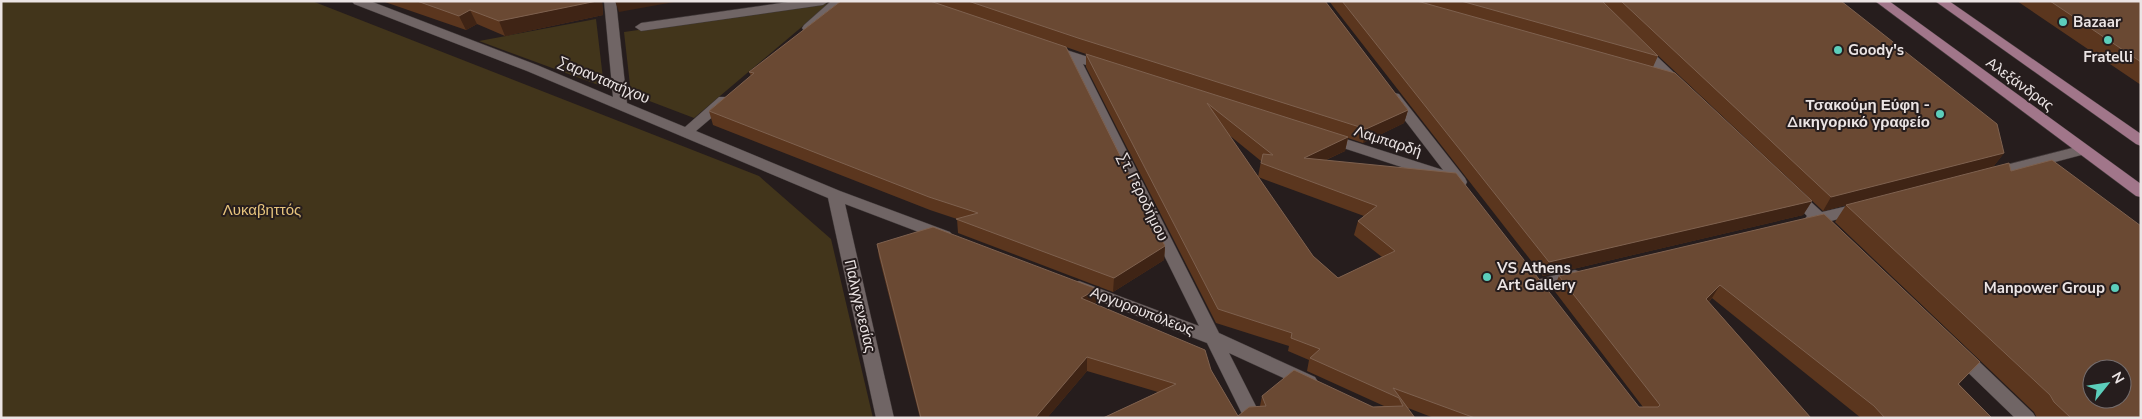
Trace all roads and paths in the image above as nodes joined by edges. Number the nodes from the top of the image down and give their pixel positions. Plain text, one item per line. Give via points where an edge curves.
1 (358, 1) edge
2 (610, 1) edge
3 (823, 1) edge
4 (839, 1) edge
5 (1881, 1) edge
6 (1941, 1) edge
7 (641, 28) dead end
8 (796, 39) edge
9 (1633, 42) edge
10 (1036, 44) edge
11 (1072, 56) junction
12 (1119, 71) edge
13 (1647, 74) edge
14 (1675, 82) junction
15 (1386, 87) edge
16 (738, 88) edge
17 (1690, 96) edge
18 (620, 103) junction
19 (687, 132) junction
20 (1317, 135) edge
21 (2141, 141) edge
22 (2084, 150) junction
23 (1980, 177) edge
24 (1458, 180) junction
25 (1783, 184) edge
26 (2141, 192) edge
27 (835, 195) junction
28 (1470, 196) edge
29 (1875, 204) edge
30 (1818, 219) junction
31 (1799, 223) edge
32 (1840, 239) edge
33 (955, 240) edge
34 (1587, 274) edge
35 (1066, 282) edge
36 (1551, 301) edge
37 (1213, 338) junction
38 (1948, 342) edge
39 (1327, 390) edge
40 (886, 418) edge
41 (1253, 418) edge
42 (2027, 418) edge

1 - 18 street, Σαρανταπήχου
2 - 18 street
3 - 7 street
4 - 8 street
5 - 22 main road, Αλεξάνδρας
6 - 21 main road, Αλεξάνδρας
9 - 14 street
10 - 11 street
11 - 12 street
11 - 37 street, Στ. Γεροδήμου
13 - 14 street
14 - 17 street
15 - 24 street
16 - 19 street
18 - 19 street, Σαρανταπήχου
19 - 27 street, Σαρανταπήχου
20 - 24 street, Λαμπαρδή
22 - 23 street
22 - 26 main road, Αλεξάνδρας
24 - 28 street
25 - 30 street
27 - 33 street
27 - 40 street, Παλιγγενεσίας
29 - 30 street
30 - 31 street
30 - 32 street
34 - 36 street via 1535,279
35 - 37 street, Αργυρουπόλεως
37 - 39 street, Αργυρουπόλεως
37 - 41 street, Στ. Γεροδήμου
38 - 42 street

